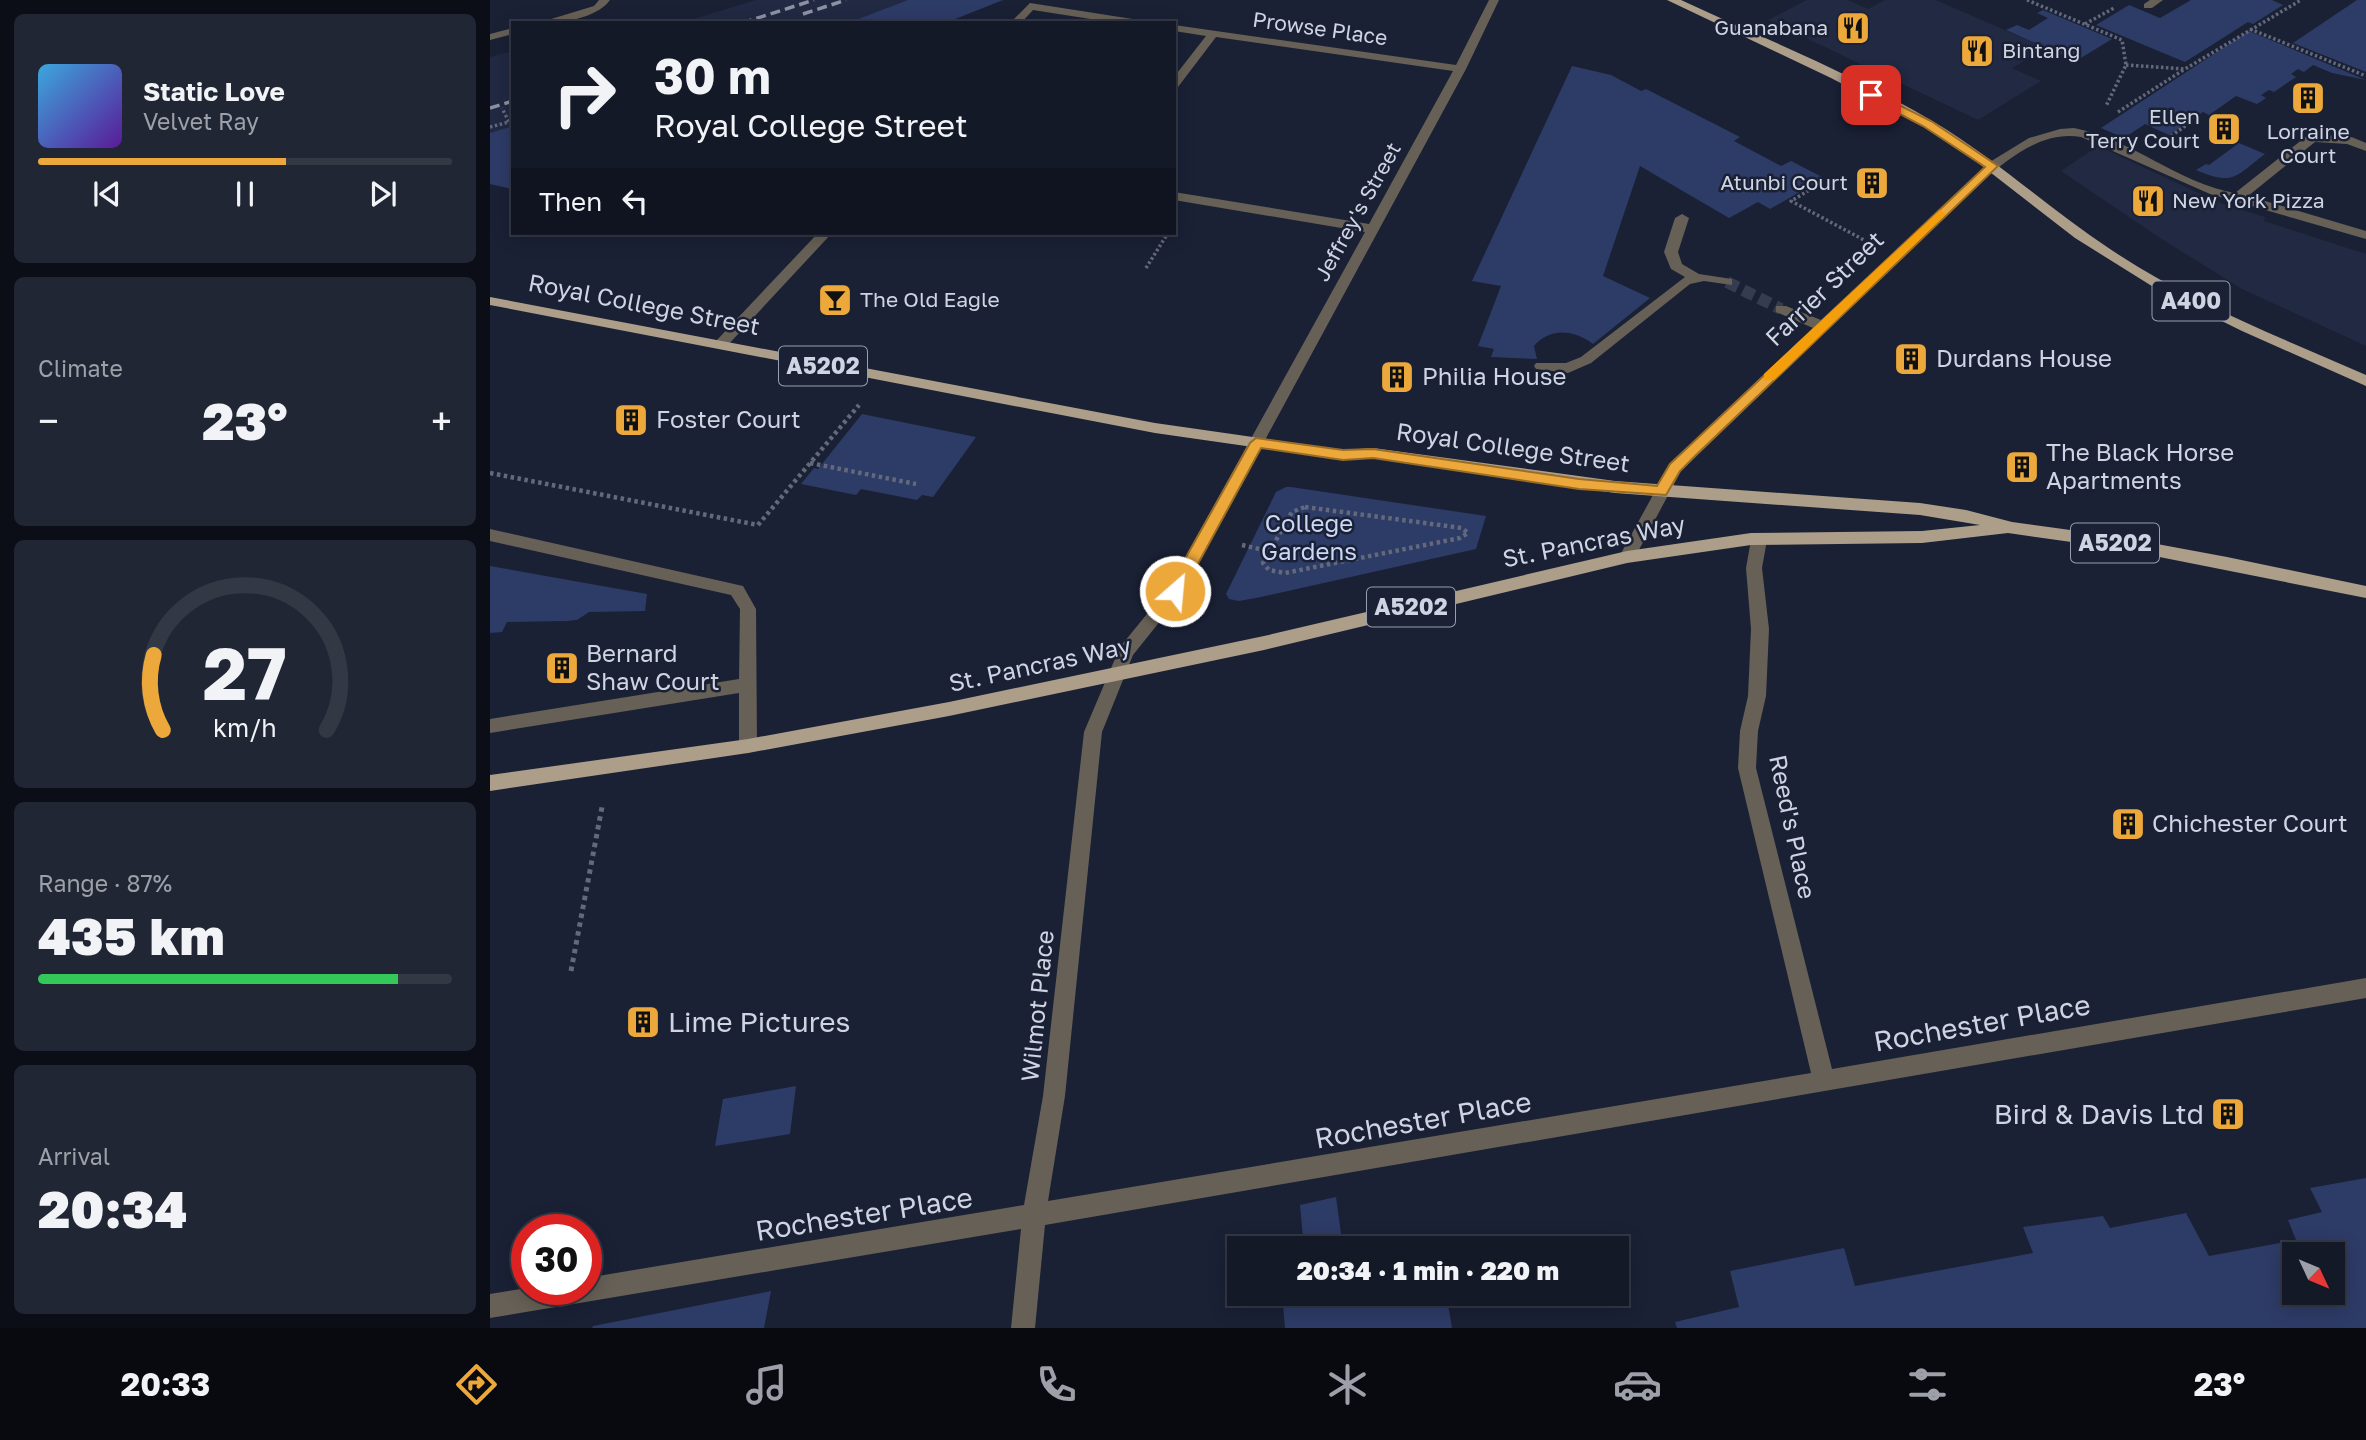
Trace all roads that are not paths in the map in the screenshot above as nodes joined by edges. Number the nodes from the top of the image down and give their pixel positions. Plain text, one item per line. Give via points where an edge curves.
1 (605, 0) edge
2 (1494, 0) edge
3 (1672, 0) edge
4 (550, 21) edge
5 (1017, 21) edge
6 (1126, 21) edge
7 (1176, 28) edge
8 (511, 32) edge
9 (1213, 34) junction
10 (490, 37) edge
11 (1460, 69) junction
12 (1176, 82) edge
13 (2366, 147) edge
14 (1992, 166) junction
15 (1176, 196) edge
16 (2238, 197) junction
17 (1682, 218) dead end
18 (1372, 229) junction
19 (822, 235) edge
20 (2366, 235) edge
21 (1695, 277) junction
22 (1727, 282) tunnel mouth
23 (490, 301) edge
24 (1781, 309) tunnel mouth
25 (1822, 326) junction
26 (722, 344) junction
27 (1541, 366) dead end
28 (2366, 381) edge
29 (1256, 443) junction
30 (1661, 491) junction
31 (2012, 528) junction
32 (490, 535) edge
33 (1759, 540) junction
34 (1627, 557) junction
35 (2366, 592) edge
36 (1117, 674) junction
37 (746, 685) junction
38 (490, 726) edge
39 (748, 746) junction
40 (490, 783) edge
41 (2366, 988) edge
42 (1824, 1080) junction
43 (1034, 1216) junction
44 (490, 1306) edge
45 (1023, 1328) edge

1 - 4 street via 597,8
2 - 11 street, Jeffrey's Street
3 - 14 main road, A400 via 1916,118
5 - 6 street via 1030,6
7 - 9 street, Prowse Place
8 - 10 street
9 - 11 street, Prowse Place
9 - 12 street
11 - 18 street, Jeffrey's Street
13 - 16 street via 2349,140 2312,138
14 - 16 street, Farrier Street via 2043,136 2092,131 2109,144 2217,194
14 - 25 street, Farrier Street
14 - 28 main road, A400 via 2131,269 2203,308
15 - 18 street
16 - 20 street, Farrier Street
17 - 21 street via 1671,252 1676,266
18 - 29 street, Jeffrey's Street
19 - 26 street
21 - 22 street
21 - 27 street via 1586,360 1568,368
23 - 26 main road, Royal College Street / A5202
24 - 25 street
25 - 30 street, Farrier Street via 1675,468
26 - 29 main road, Royal College Street / A5202 via 910,383
29 - 30 main road, Royal College Street / A5202 via 1343,455 1373,453 1579,484
29 - 36 street via 1175,591 1132,641
30 - 31 main road, Royal College Street / A5202 via 1920,509
30 - 34 street, Farrier Street
31 - 33 main road, St. Pancras Way / A5202 via 1922,537
31 - 35 main road, Royal College Street / A5202 via 2127,545
32 - 37 street via 737,590 748,609
33 - 34 main road, St. Pancras Way / A5202
33 - 42 street, Reed's Place via 1754,568 1757,696 1747,768
34 - 36 main road, St. Pancras Way / A5202
36 - 39 main road, St. Pancras Way / A5202
36 - 43 street, Wilmot Place via 1093,732 1055,1096
37 - 38 street
37 - 39 street
39 - 40 main road, St. Pancras Way / A5202
41 - 42 street, Rochester Place
42 - 43 street, Rochester Place
43 - 44 street, Rochester Place
43 - 45 street, Wilmot Place

